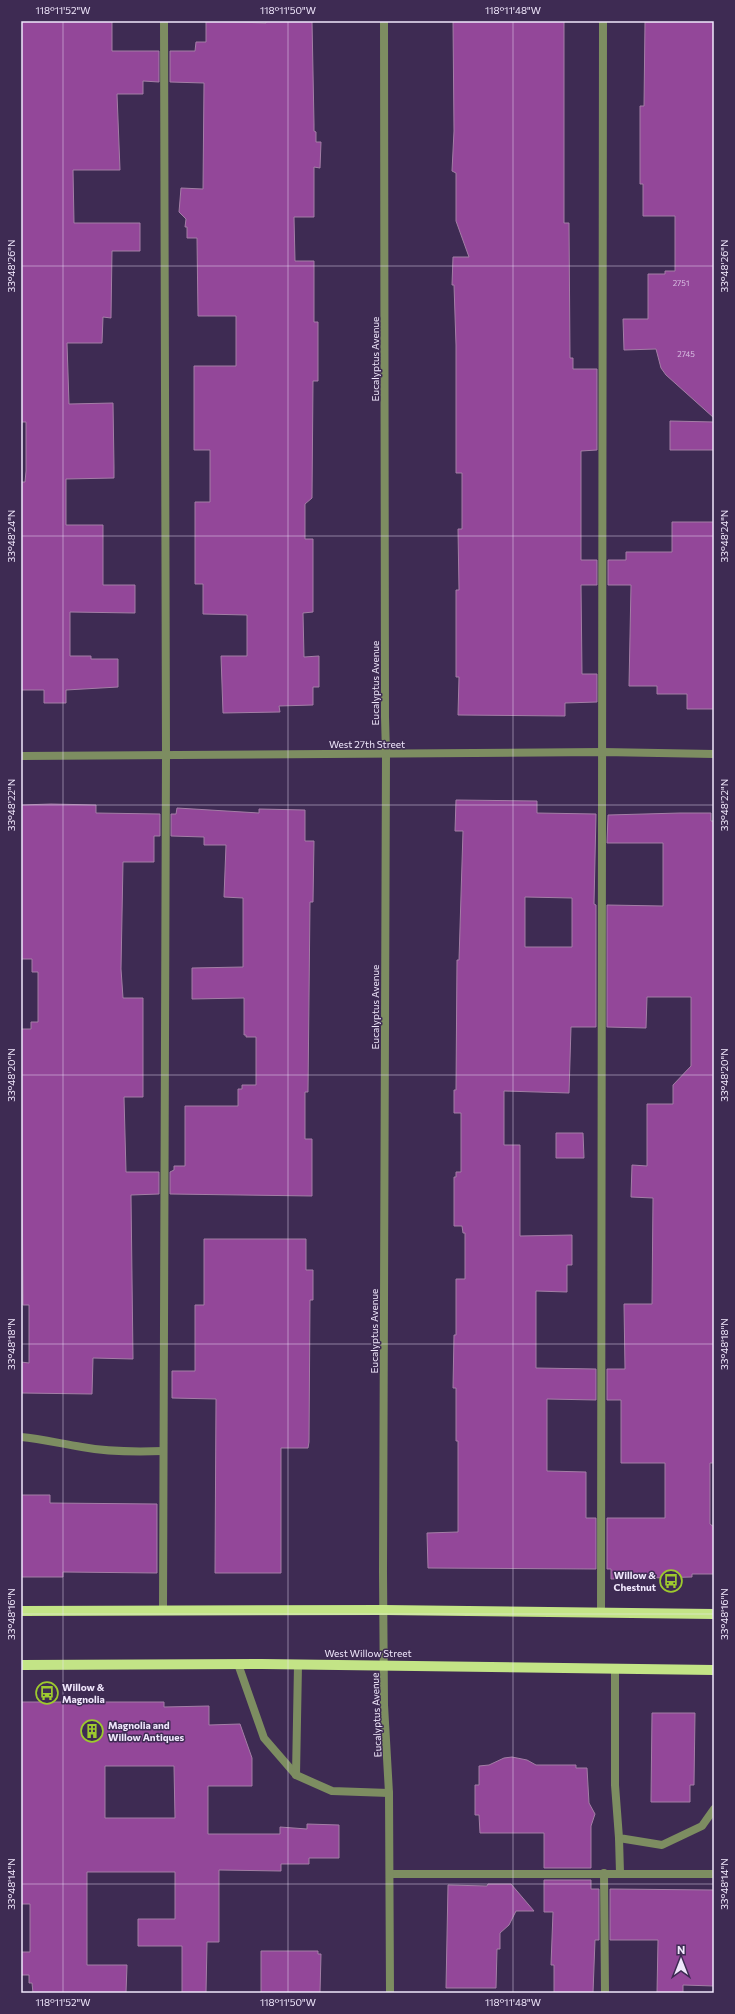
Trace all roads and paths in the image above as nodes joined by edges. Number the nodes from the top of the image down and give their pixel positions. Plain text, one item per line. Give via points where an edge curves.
1 (164, 21) edge
2 (384, 21) edge
3 (603, 21) edge
4 (603, 752) junction
5 (386, 754) junction
6 (714, 754) edge
7 (166, 755) junction
8 (21, 756) edge
9 (21, 1437) edge
10 (163, 1451) junction
11 (163, 1610) junction
12 (384, 1610) junction
13 (21, 1611) edge
14 (601, 1613) junction
15 (714, 1614) edge
16 (238, 1664) junction
17 (21, 1665) edge
18 (298, 1665) junction
19 (384, 1665) junction
20 (615, 1668) junction
21 (714, 1670) edge
22 (296, 1775) junction
23 (389, 1793) junction
24 (714, 1809) edge
25 (619, 1838) junction
26 (604, 1873) junction
27 (620, 1873) junction
28 (390, 1874) junction
29 (714, 1874) edge
30 (390, 1993) edge
31 (605, 1993) edge

1 - 7 street
2 - 5 street, Eucalyptus Avenue
3 - 4 street
4 - 5 street, West 27th Street
4 - 6 street, West 27th Street
4 - 14 street
5 - 7 street, West 27th Street
5 - 12 street, Eucalyptus Avenue
7 - 8 street, West 27th Street
7 - 10 street
9 - 10 street via 127,1452
10 - 11 street
11 - 12 main road
11 - 13 main road
12 - 14 main road
12 - 19 street, Eucalyptus Avenue
14 - 15 main road
16 - 17 main road, West Willow Street
16 - 18 main road, West Willow Street
16 - 22 street via 264,1738
18 - 19 main road, West Willow Street
18 - 22 street
19 - 20 main road, West Willow Street
19 - 23 street, Eucalyptus Avenue
20 - 21 main road, West Willow Street
20 - 25 street via 615,1785
22 - 23 street via 332,1791
23 - 28 street, Eucalyptus Avenue
24 - 25 street via 702,1826 662,1845
25 - 27 street
26 - 27 street
26 - 28 street
26 - 31 street
27 - 29 street
28 - 30 street, Eucalyptus Avenue

